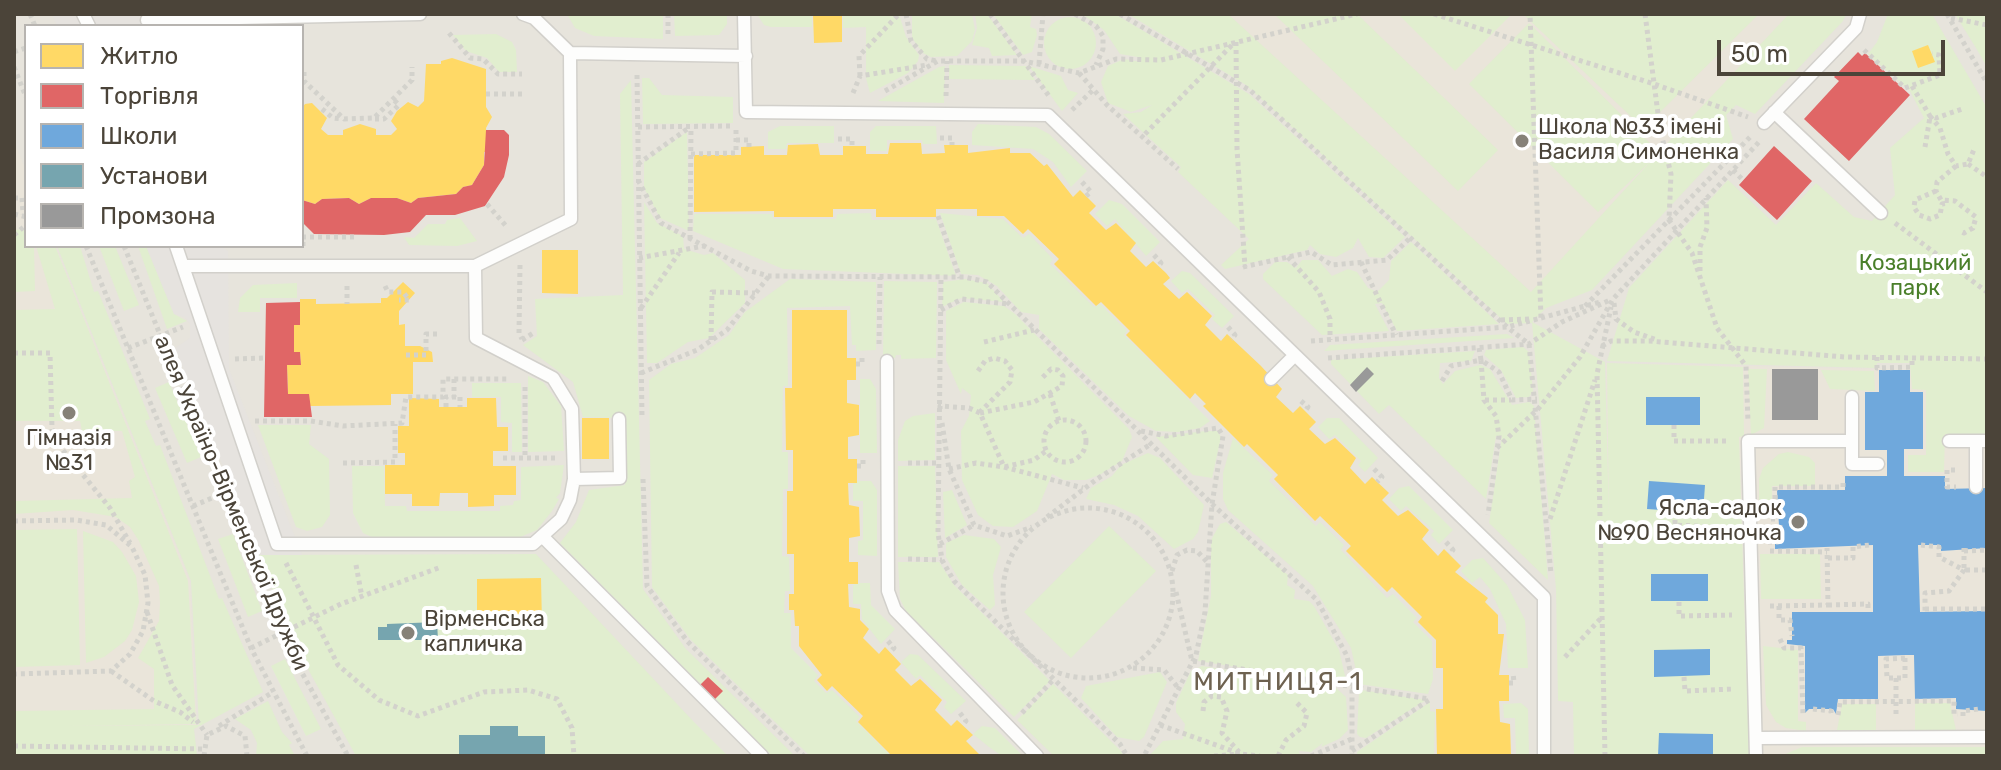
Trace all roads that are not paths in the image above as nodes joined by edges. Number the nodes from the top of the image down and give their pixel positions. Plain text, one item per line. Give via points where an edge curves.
1 (420, 14) edge
2 (523, 14) edge
3 (744, 14) edge
4 (1860, 14) edge
5 (147, 20) edge
6 (570, 53) junction
7 (746, 56) junction
8 (1774, 112) junction
9 (1762, 125) road end
10 (1866, 178) dead end
11 (1856, 189) junction
12 (1881, 213) road end
13 (177, 248) edge
14 (183, 266) junction
15 (475, 266) junction
16 (1295, 355) junction
17 (883, 358) road end
18 (1271, 379) dead end
19 (1852, 397) dead end
20 (619, 419) dead end
21 (1852, 441) junction
22 (1949, 441) dead end
23 (1982, 441) edge
24 (1878, 464) dead end
25 (574, 479) junction
26 (1976, 487) dead end
27 (543, 537) junction
28 (1987, 737) edge
29 (1756, 738) junction
30 (762, 756) edge
31 (1037, 756) edge
32 (1544, 756) edge
33 (1756, 756) edge

1 - 5 lane
2 - 6 lane
3 - 7 lane
4 - 8 lane via 1856,28
6 - 7 lane
6 - 15 lane via 571,219
7 - 16 lane via 746,112 1048,115
8 - 9 lane
8 - 11 lane
10 - 11 lane
11 - 12 lane
13 - 14 lane
14 - 15 lane
14 - 27 lane via 277,544 533,544
15 - 25 lane via 476,338 553,378 562,389 572,409
16 - 18 lane
16 - 32 lane via 1544,597
17 - 31 lane via 888,591 895,610
19 - 21 lane
20 - 25 lane via 620,478
21 - 24 lane via 1852,464
21 - 29 lane via 1748,441
22 - 23 lane
23 - 26 lane
25 - 27 lane via 561,519
27 - 30 lane
28 - 29 lane
29 - 33 lane

